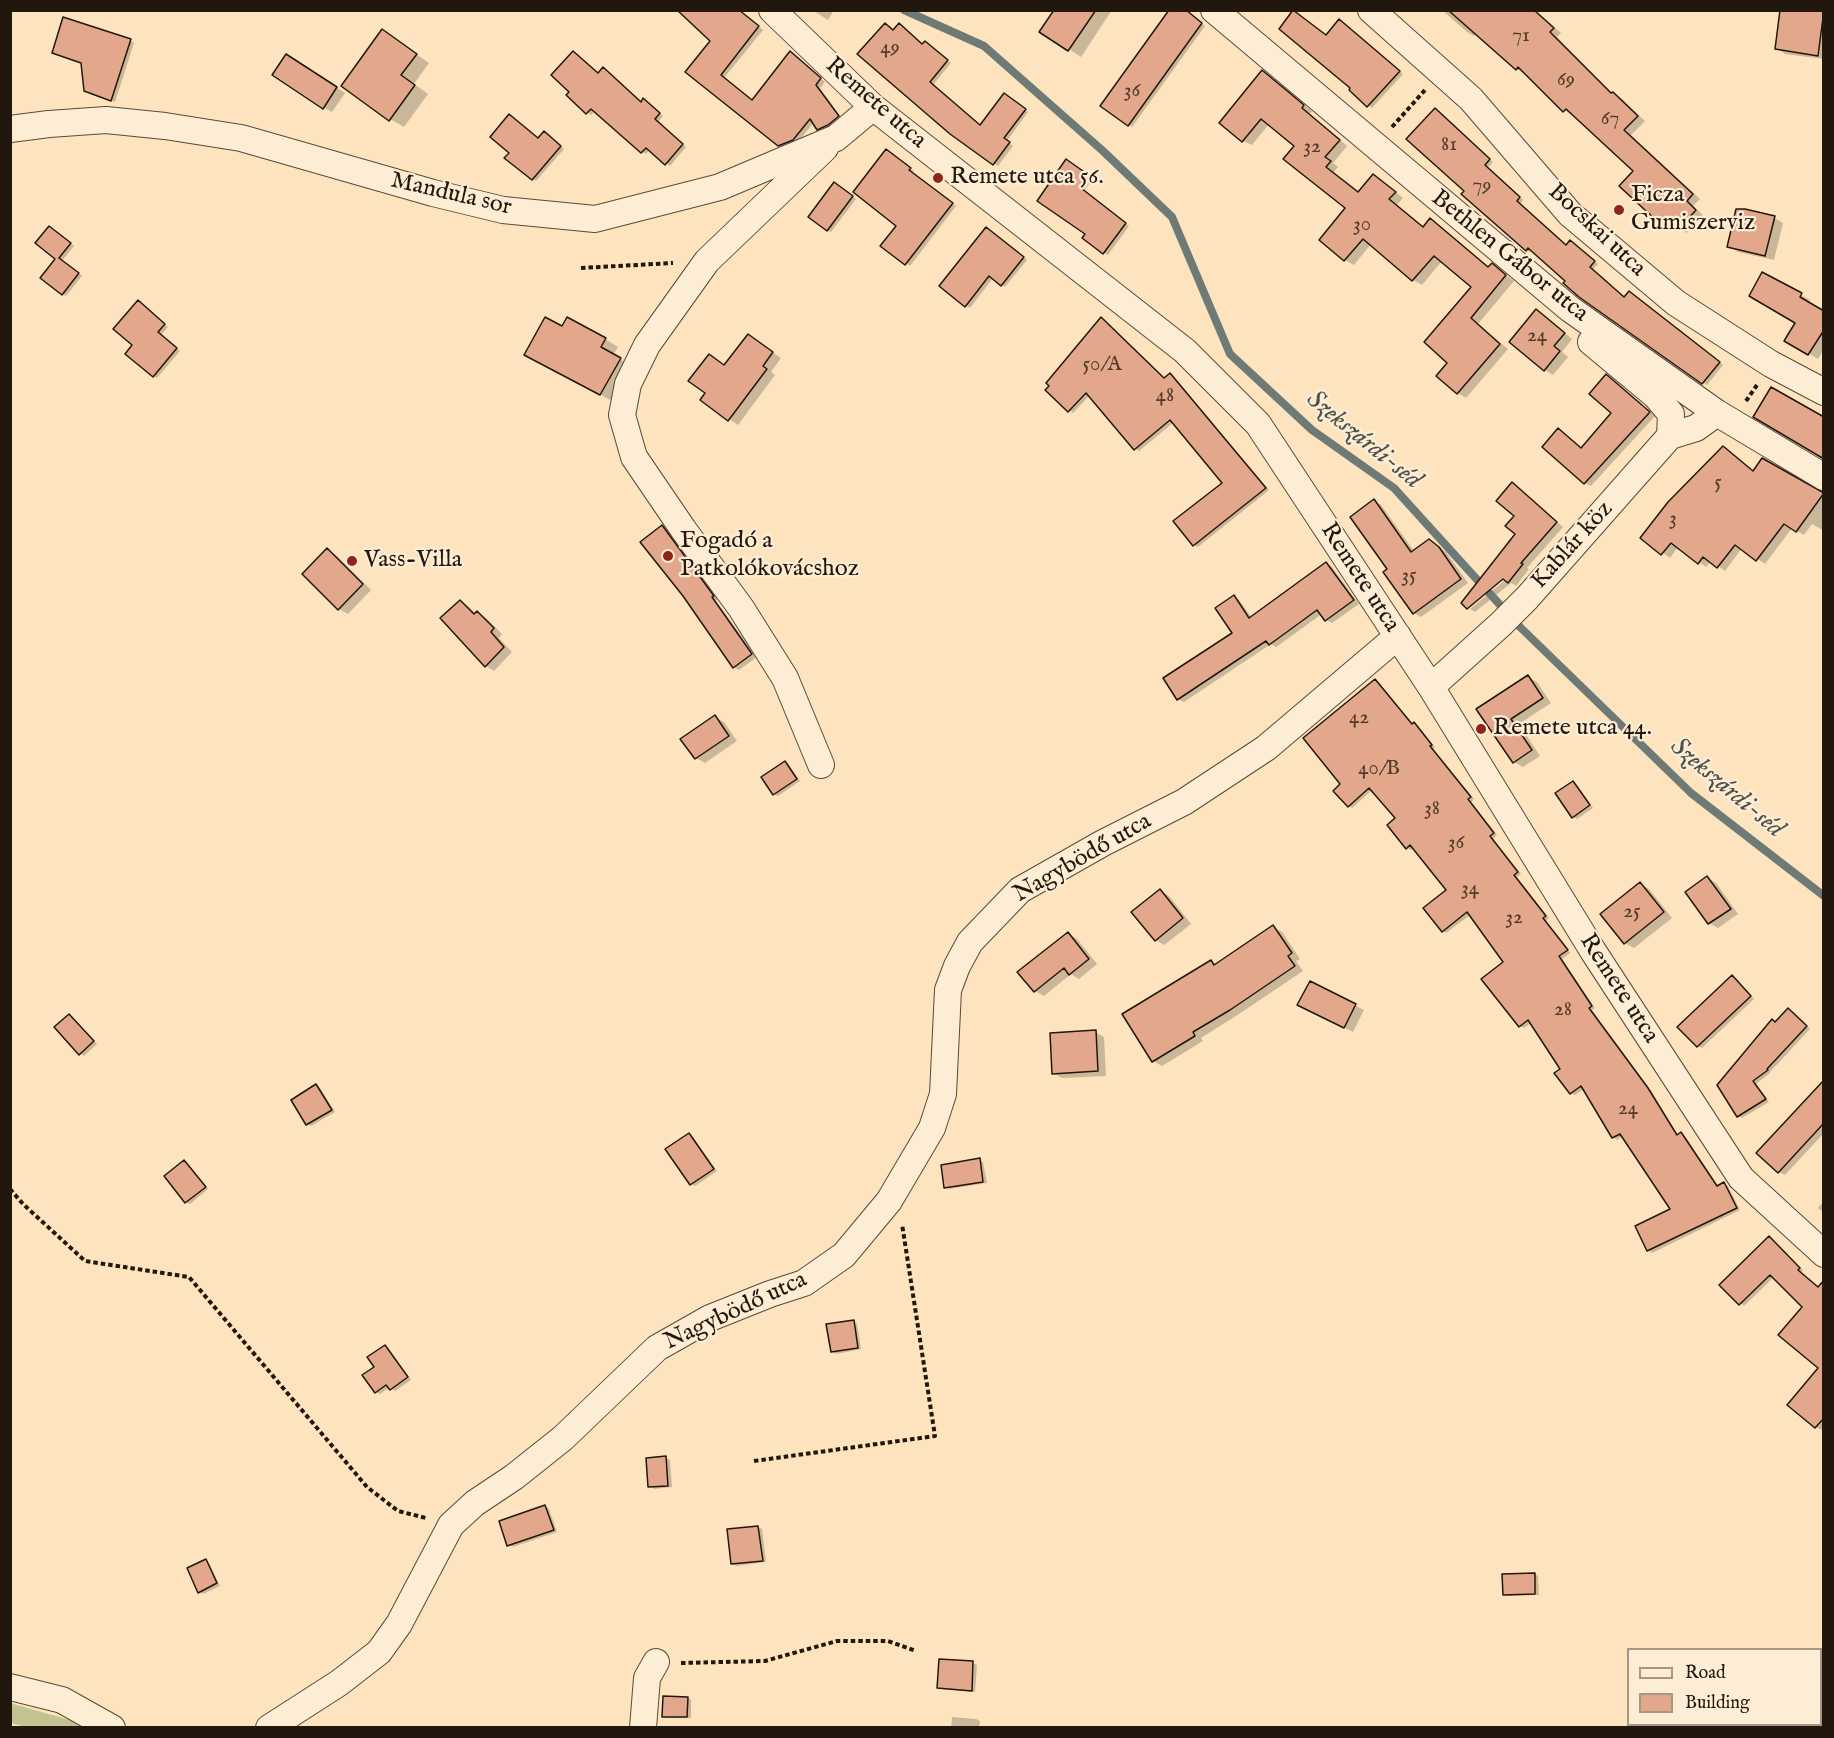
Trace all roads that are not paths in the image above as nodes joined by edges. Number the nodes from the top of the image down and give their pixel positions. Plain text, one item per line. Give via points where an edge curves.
1 (772, 10) edge
2 (1214, 10) edge
3 (1371, 10) edge
4 (873, 107) junction
5 (10, 129) edge
6 (836, 138) junction
7 (1570, 309) junction
8 (1823, 390) edge
9 (1725, 417) junction
10 (1670, 436) junction
11 (1824, 477) edge
12 (1398, 636) junction
13 (1431, 687) junction
14 (820, 765) dead end
15 (1824, 1254) edge
16 (656, 1662) road end
17 (10, 1687) edge
18 (112, 1727) edge
19 (269, 1728) edge
20 (644, 1728) edge

1 - 4 street, Remete utca
2 - 7 street, Bethlen Gábor utca
3 - 8 street, Bocskai utca via 1471,99 1570,214 1676,303 1771,364
4 - 6 street, Mandula sor
4 - 12 street, Remete utca via 1185,351 1258,424
5 - 6 street, Mandula sor via 106,120 165,126 241,138 503,210 595,219 720,187
6 - 14 street via 707,261 647,345 628,384 622,415 634,457 741,608 785,678
7 - 9 street, Bethlen Gábor utca
7 - 10 street via 1593,345 1656,396 1671,414
9 - 10 street, Kablár köz
9 - 11 street, Bethlen Gábor utca
10 - 13 street, Kablár köz via 1527,597
12 - 13 street, Remete utca
12 - 19 street, Nagybödő utca via 1266,748 1184,802 1020,890 970,942 948,990 943,1094 932,1128 889,1201 844,1255 804,1283 710,1318 657,1348 563,1438 474,1503 451,1525 399,1624 379,1652
13 - 15 street, Remete utca via 1593,951 1741,1178
16 - 20 street via 647,1678
17 - 18 street via 62,1700

